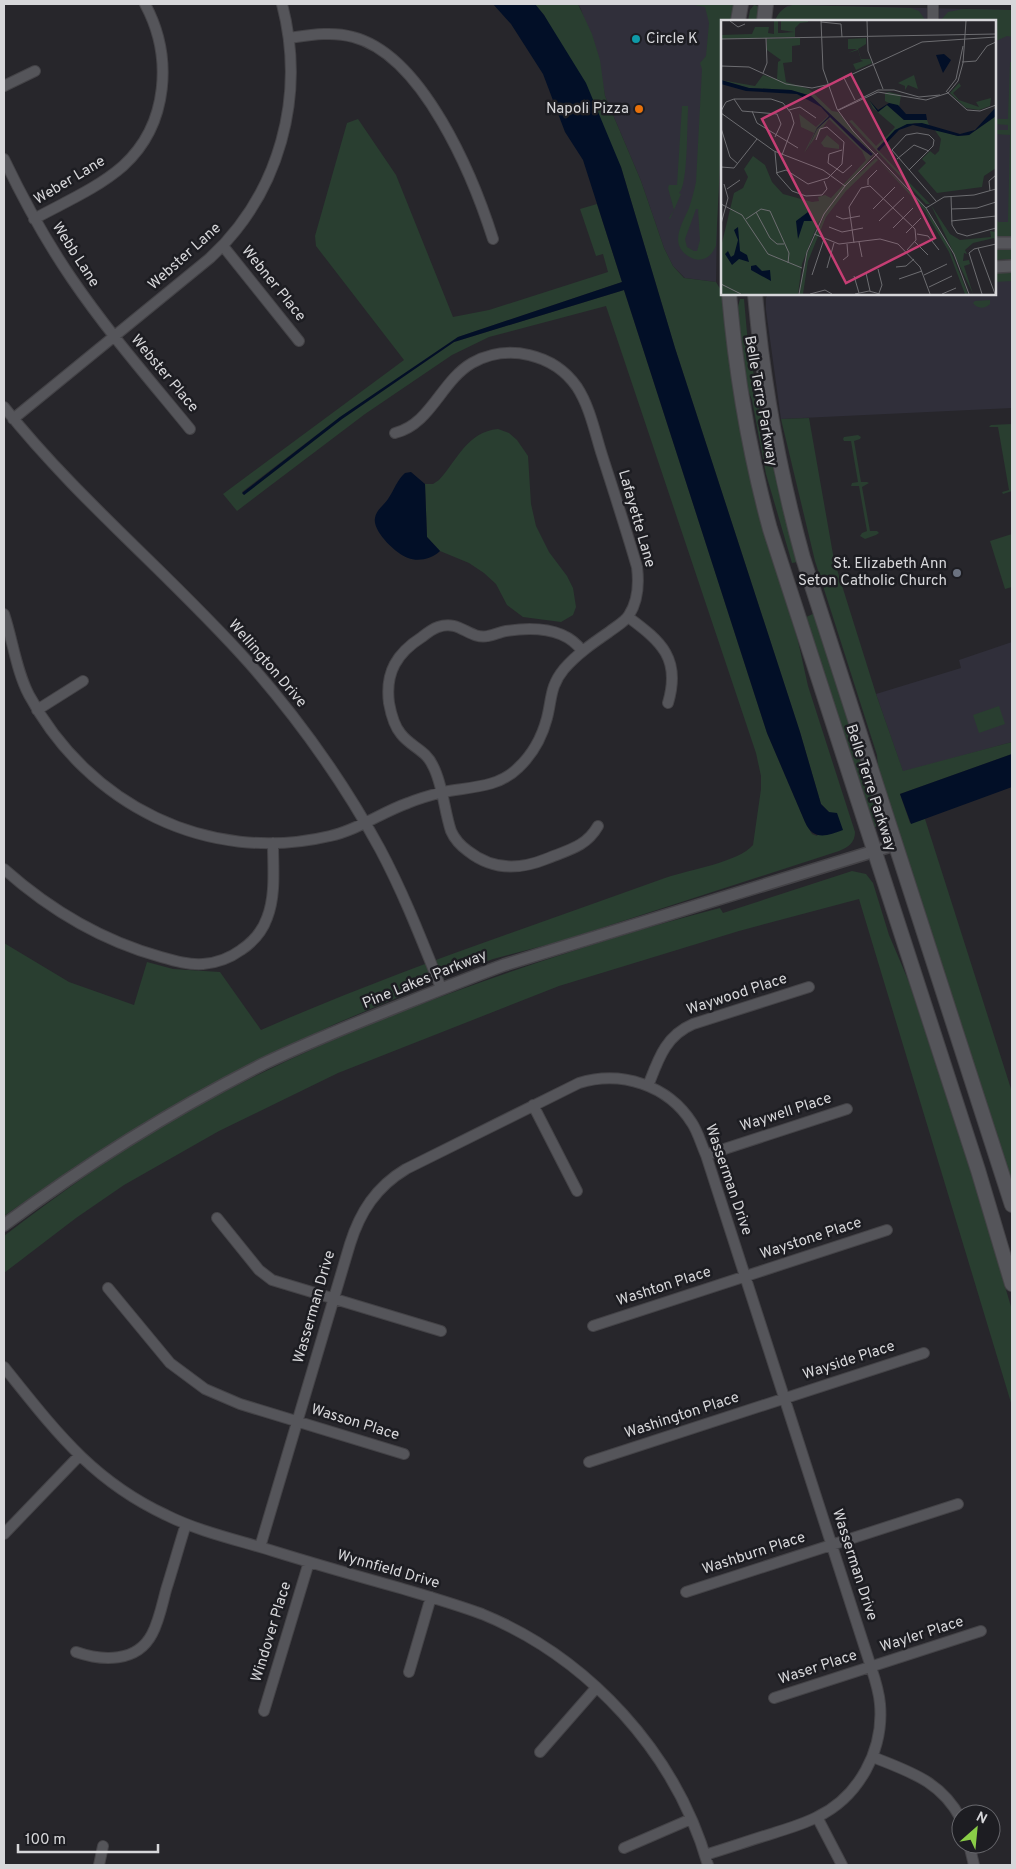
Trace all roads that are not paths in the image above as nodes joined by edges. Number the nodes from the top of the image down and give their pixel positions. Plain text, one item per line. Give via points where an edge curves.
1 (145, 4) edge
2 (282, 4) edge
3 (741, 4) edge
4 (766, 4) edge
5 (933, 4) edge
6 (738, 20) edge
7 (764, 20) edge
8 (933, 20) edge
9 (289, 38) junction
10 (35, 71) dead end
11 (4, 86) edge
12 (4, 159) edge
13 (34, 219) junction
14 (493, 239) dead end
15 (1012, 243) edge
16 (996, 244) edge
17 (223, 246) junction
18 (1012, 266) edge
19 (996, 267) edge
20 (729, 295) edge
21 (755, 295) edge
22 (114, 337) junction
23 (299, 341) dead end
24 (4, 407) edge
25 (13, 419) junction
26 (190, 430) dead end
27 (395, 433) dead end
28 (4, 614) edge
29 (628, 617) junction
30 (582, 651) junction
31 (83, 681) dead end
32 (668, 703) dead end
33 (38, 710) junction
34 (441, 793) junction
35 (364, 822) junction
36 (598, 826) dead end
37 (273, 843) junction
38 (894, 845) junction
39 (874, 852) junction
40 (4, 869) edge
41 (808, 987) dead end
42 (441, 988) junction
43 (648, 1086) junction
44 (533, 1105) junction
45 (847, 1109) dead end
46 (706, 1155) junction
47 (577, 1191) dead end
48 (1012, 1205) edge
49 (217, 1218) dead end
50 (4, 1225) edge
51 (887, 1230) dead end
52 (745, 1276) junction
53 (1012, 1284) edge
54 (108, 1288) dead end
55 (334, 1299) junction
56 (593, 1326) dead end
57 (441, 1331) dead end
58 (924, 1353) dead end
59 (4, 1367) edge
60 (784, 1398) junction
61 (297, 1422) junction
62 (404, 1454) dead end
63 (79, 1456) junction
64 (589, 1462) dead end
65 (958, 1504) dead end
66 (186, 1524) junction
67 (4, 1534) edge
68 (832, 1544) junction
69 (260, 1547) junction
70 (309, 1562) junction
71 (686, 1592) dead end
72 (431, 1597) junction
73 (981, 1631) dead end
74 (76, 1652) dead end
75 (871, 1667) junction
76 (409, 1672) dead end
77 (596, 1688) junction
78 (774, 1698) dead end
79 (264, 1711) dead end
80 (540, 1752) dead end
81 (873, 1757) junction
82 (952, 1804) edge
83 (817, 1817) junction
84 (691, 1819) junction
85 (103, 1846) dead end
86 (624, 1848) dead end
87 (707, 1860) edge
88 (99, 1865) edge
89 (842, 1865) edge

1 - 13 street, Weber Lane via 157,31 164,62 160,103 148,133 116,172
2 - 9 street, Webster Lane
3 - 6 main road
4 - 7 main road
5 - 8 street
9 - 14 street via 331,33 353,36 377,46 397,62 424,95 451,140 475,190
9 - 17 street, Webster Lane via 291,90 281,146 255,202
10 - 11 street
12 - 13 street, Webb Lane
13 - 22 street, Webb Lane
15 - 16 street
17 - 22 street, Webster Lane
17 - 23 street, Webner Place
18 - 19 street
20 - 39 main road, Belle Terre Parkway via 741,399 763,504
21 - 38 main road, Belle Terre Parkway via 769,410 785,492 812,590
22 - 25 street, Webster Lane
22 - 26 street, Webster Place
24 - 25 street, Wellington Drive
25 - 35 street, Wellington Drive via 60,472 249,663 311,741
27 - 29 street, Lafayette Lane via 413,426 454,377 480,360 502,354 525,354 544,360 564,373 587,406 637,567 638,587
28 - 33 street via 20,675
29 - 30 street
29 - 32 street via 666,652 673,678
30 - 34 street via 555,682 544,729 534,750 519,768 495,783
30 - 34 street via 570,638 553,632 521,629 481,637 450,625 437,627 406,648 389,681 391,715 401,734 429,758
31 - 33 street
33 - 37 street via 81,765 117,796 146,813 206,836
34 - 35 street via 407,803
34 - 36 street via 456,840 480,861 494,866 535,863 585,843
35 - 37 street via 326,837
35 - 42 street, Wellington Drive via 400,890
37 - 40 street via 272,902 263,927 254,940 228,958 201,964 176,961 110,939 57,909
38 - 39 street, Pine Lakes Parkway
38 - 48 main road, Belle Terre Parkway
39 - 42 street, Pine Lakes Parkway via 504,965
39 - 53 main road, Belle Terre Parkway
41 - 43 street, Waywood Place via 680,1030 665,1047
42 - 50 street, Pine Lakes Parkway via 296,1048 217,1088 117,1147
43 - 44 street, Wasserman Drive via 619,1078 591,1080
43 - 46 street, Wasserman Drive via 671,1099 686,1114
44 - 47 street
44 - 55 street, Wasserman Drive via 406,1169 381,1188 359,1219
45 - 46 street, Waywell Place
46 - 52 street, Wasserman Drive
49 - 55 street via 268,1278
51 - 52 street, Waystone Place
52 - 56 street, Washton Place
52 - 60 street, Wasserman Drive
54 - 61 street, Wasson Place via 166,1359 189,1379 226,1399
55 - 57 street
55 - 61 street, Wasserman Drive
58 - 60 street, Wayside Place
59 - 63 street, Wynnfield Drive
60 - 64 street, Washington Place
60 - 68 street, Wasserman Drive
61 - 62 street, Wasson Place
61 - 69 street, Wasserman Drive
63 - 66 street, Wynnfield Drive via 133,1498
63 - 67 street
65 - 68 street, Washburn Place
66 - 69 street, Wynnfield Drive
66 - 74 street via 158,1619 147,1641 133,1652 116,1658 97,1658
68 - 71 street, Washburn Place
68 - 75 street, Wasserman Drive
69 - 70 street, Wynnfield Drive
70 - 72 street, Wynnfield Drive
70 - 79 street, Windover Place
72 - 76 street
72 - 77 street, Wynnfield Drive via 512,1628 549,1650
73 - 75 street, Wayler Place
75 - 78 street, Waser Place
75 - 81 street, Wasserman Drive via 880,1712
77 - 80 street
77 - 84 street, Wynnfield Drive via 651,1749
81 - 82 street via 933,1784
81 - 83 street, Wasserman Drive via 849,1793
83 - 87 street, Wasserman Drive
83 - 89 street
84 - 86 street
84 - 87 street, Wynnfield Drive
85 - 88 street

